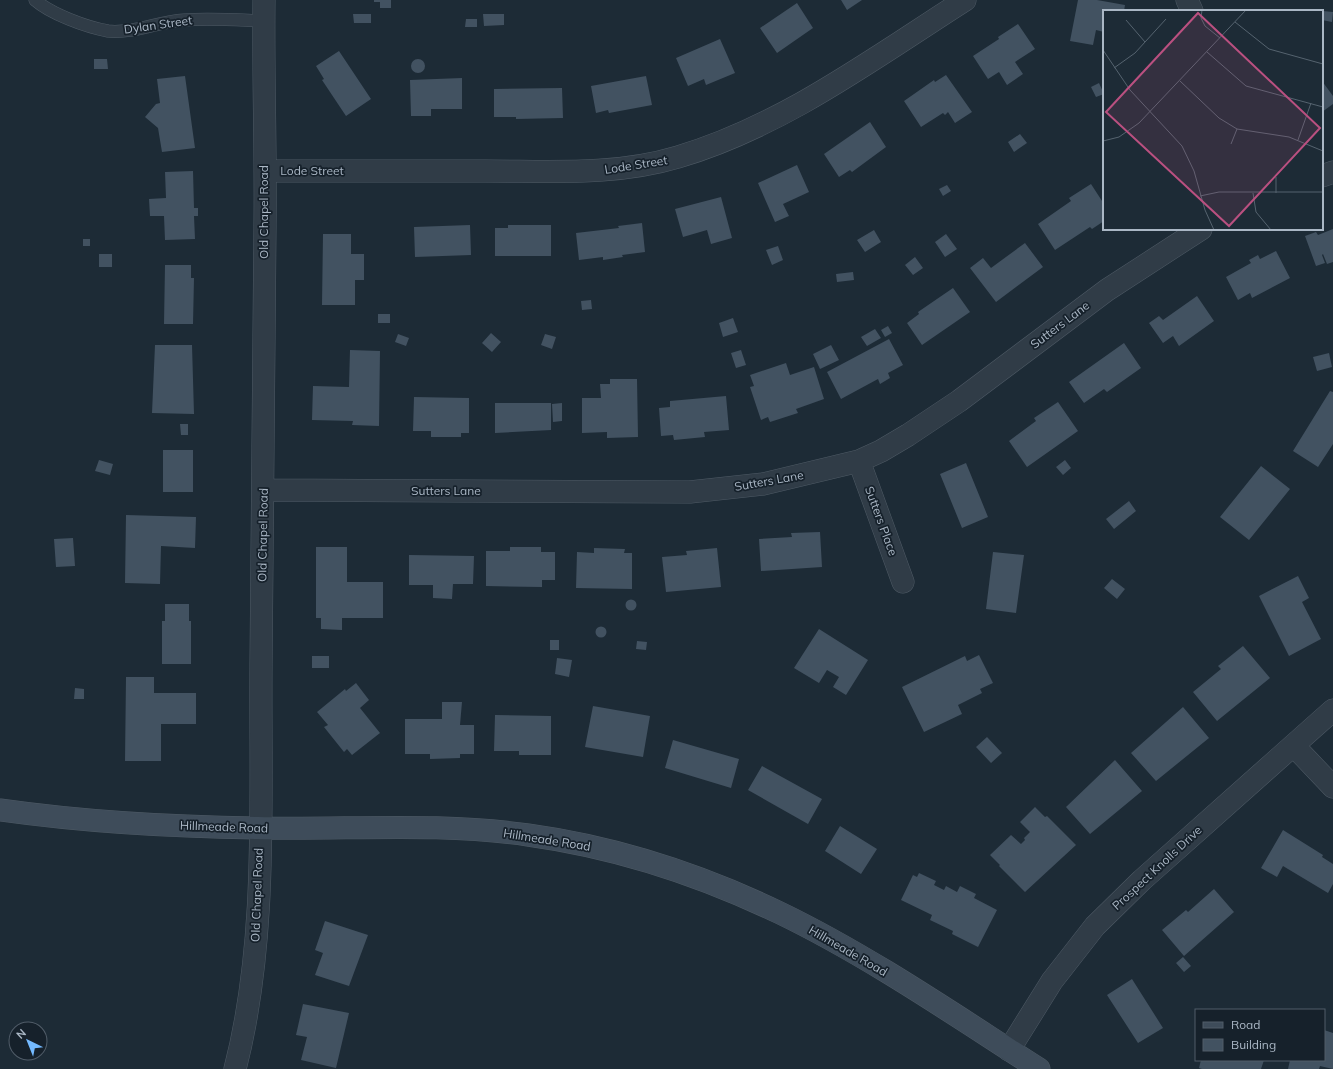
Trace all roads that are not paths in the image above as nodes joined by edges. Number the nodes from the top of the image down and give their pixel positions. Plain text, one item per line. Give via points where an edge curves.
1 (35, 0) edge
2 (264, 0) edge
3 (965, 0) edge
4 (1187, 0) edge
5 (1192, 10) edge
6 (264, 21) junction
7 (265, 171) junction
8 (1333, 172) edge
9 (1323, 176) edge
10 (1199, 230) edge
11 (859, 462) junction
12 (263, 490) junction
13 (903, 582) dead end
14 (1333, 710) edge
15 (1294, 746) junction
16 (1333, 787) edge
17 (0, 810) edge
18 (259, 828) junction
19 (1009, 1050) junction
20 (235, 1069) edge
21 (1039, 1069) edge

1 - 6 lane, Dylan Street via 44,8 109,31 133,30 162,22 184,20
2 - 6 street, Old Chapel Road
3 - 7 street, Lode Street via 847,76 766,122 722,143 677,158 629,168 571,172
4 - 5 street
6 - 7 street, Old Chapel Road
7 - 12 street, Old Chapel Road
8 - 9 street
10 - 11 street, Sutters Lane via 1113,286 959,401 901,439
11 - 12 street, Sutters Lane via 763,484 690,492
11 - 13 street, Sutters Place
12 - 18 street, Old Chapel Road
14 - 15 street, Prospect Knolls Drive
15 - 16 street
15 - 19 street, Prospect Knolls Drive via 1147,875 1095,926 1052,981
17 - 18 street, Hillmeade Road via 112,823
18 - 19 street, Hillmeade Road via 473,829 528,835 628,855 674,870 779,913 842,946
18 - 20 street, Old Chapel Road via 257,914 251,995
19 - 21 street, Hillmeade Road

